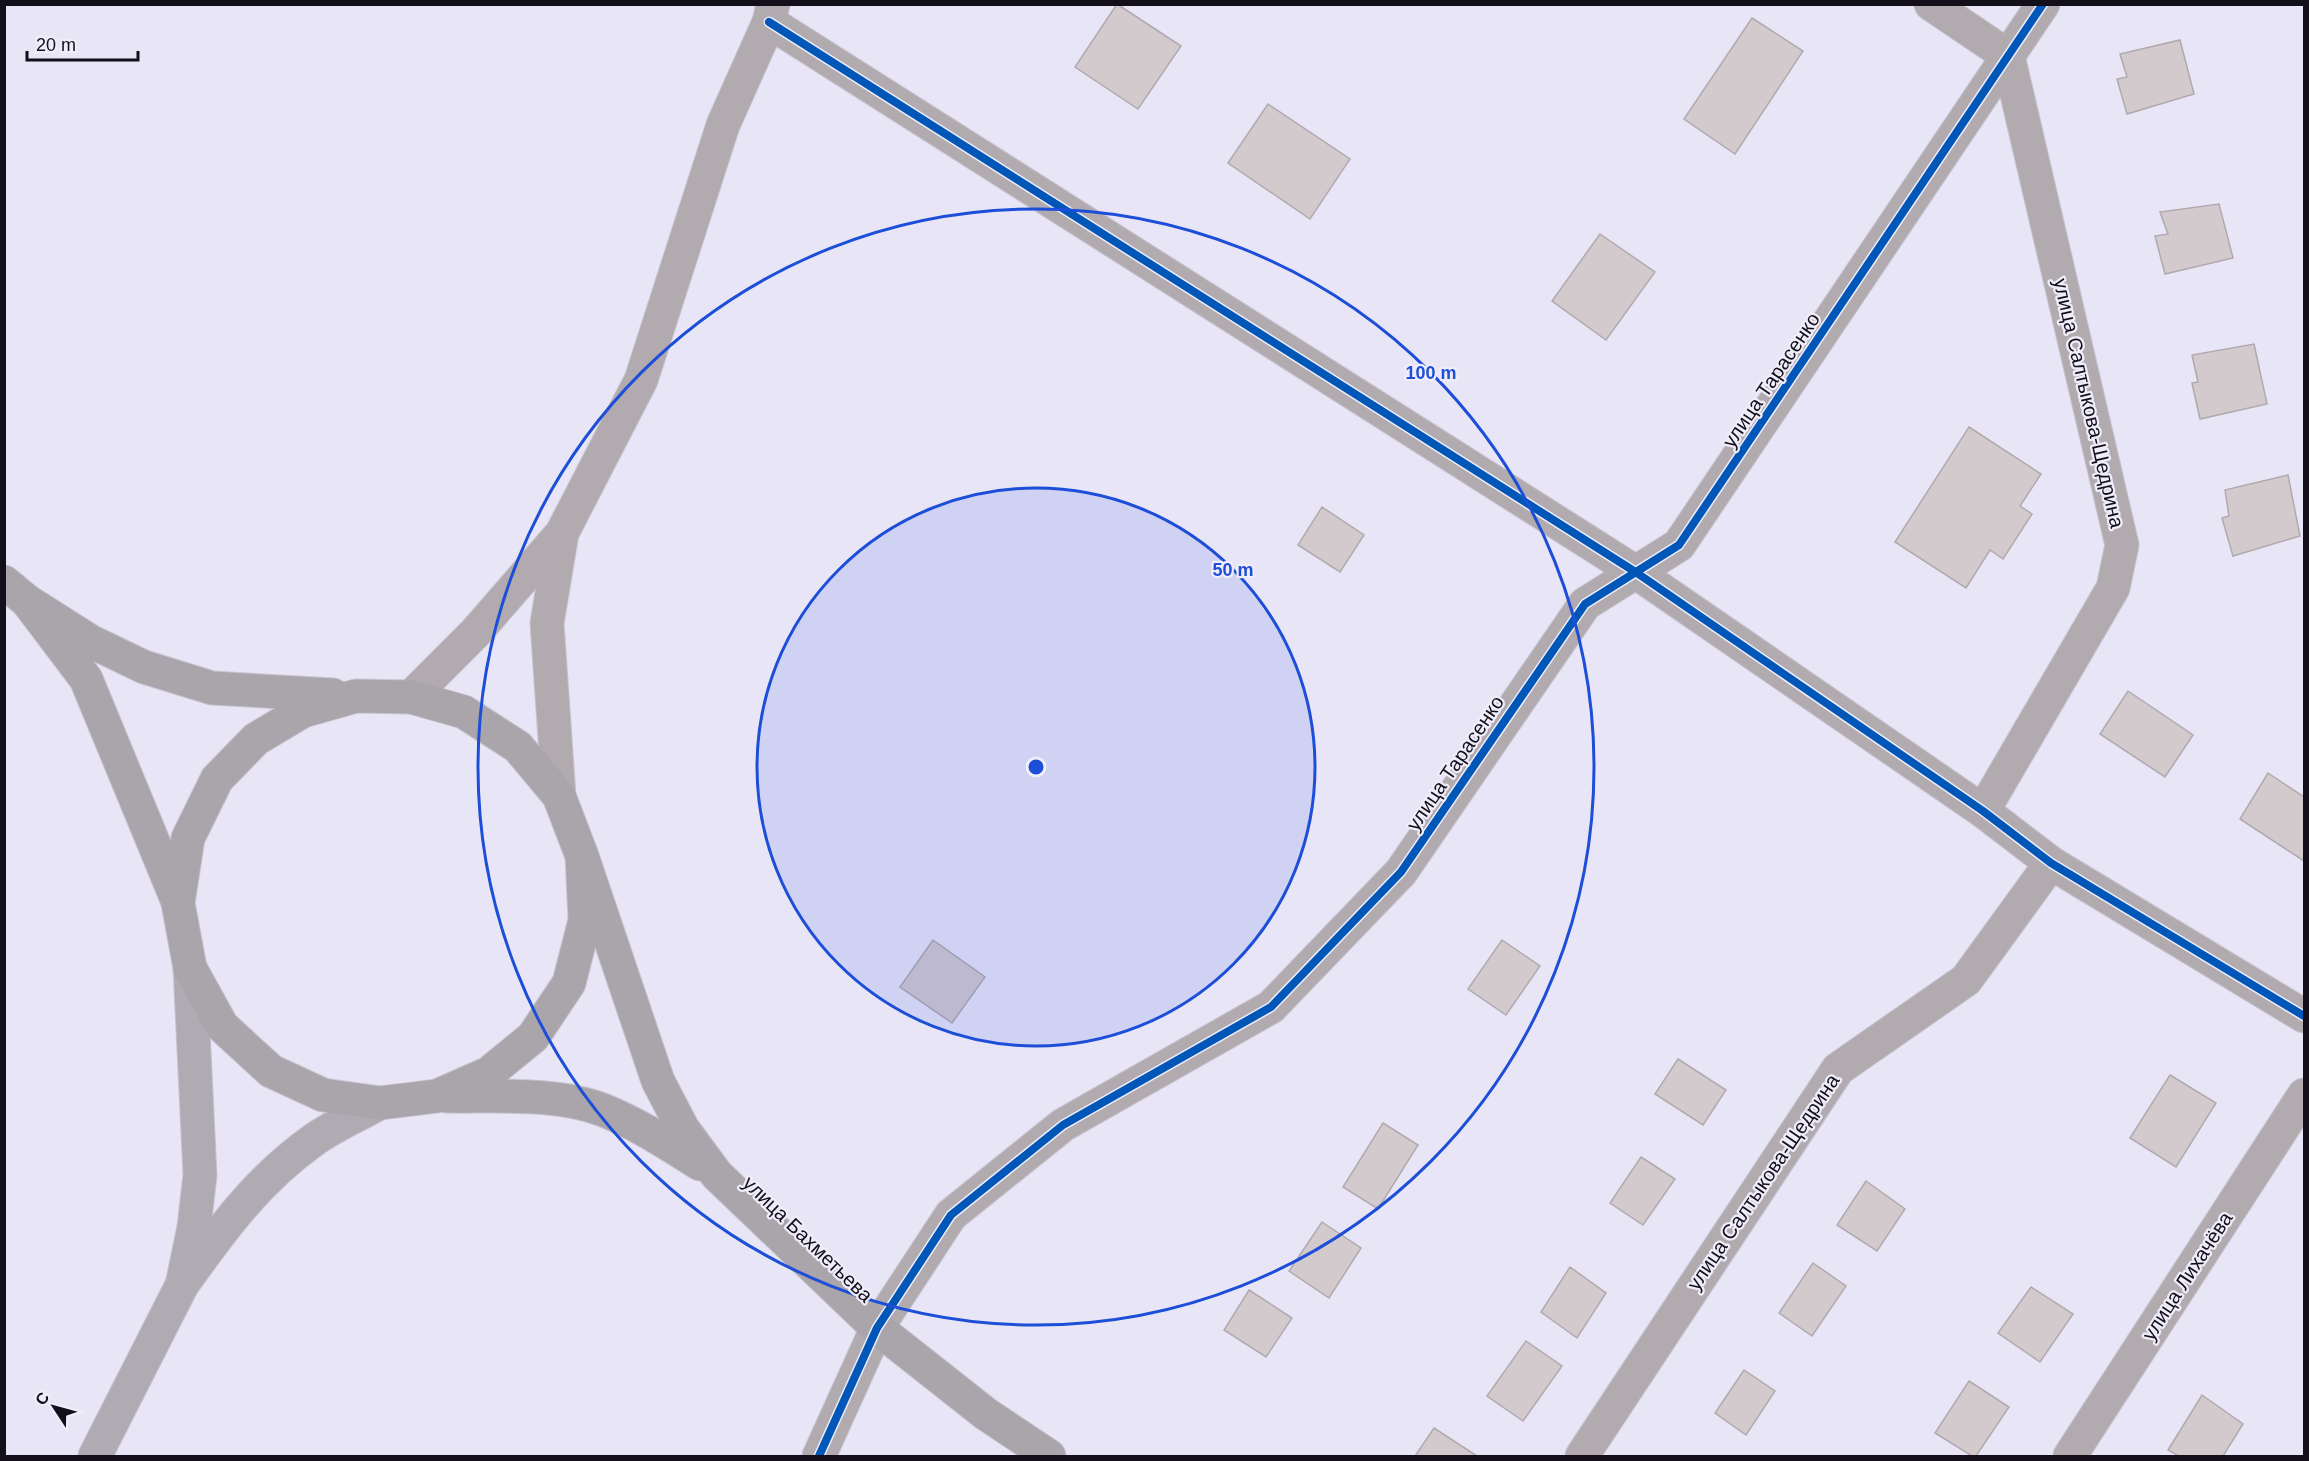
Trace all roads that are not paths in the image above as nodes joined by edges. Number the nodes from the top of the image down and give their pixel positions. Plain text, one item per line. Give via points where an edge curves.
1 (1931, 4) edge
2 (2043, 4) edge
3 (771, 13) edge
4 (2008, 56) junction
5 (562, 533) junction
6 (1637, 573) junction
7 (16, 592) edge
8 (356, 696) junction
9 (411, 697) junction
10 (559, 796) junction
11 (1983, 811) junction
12 (582, 856) junction
13 (2051, 863) junction
14 (178, 903) junction
15 (190, 968) junction
16 (2304, 1016) edge
17 (2304, 1095) edge
18 (436, 1096) junction
19 (380, 1103) junction
20 (717, 1175) junction
21 (182, 1285) junction
22 (877, 1328) junction
23 (95, 1456) edge
24 (819, 1456) edge
25 (1048, 1456) edge
26 (1582, 1456) edge
27 (2070, 1456) edge

1 - 4 street
2 - 4 street, улица Тарасенко
3 - 5 street via 723,125 641,380
3 - 6 street
4 - 6 street, улица Тарасенко via 1679,545
4 - 11 street, улица Салтыкова-Щедрина via 2122,545 2113,588
5 - 9 street via 476,632
5 - 10 street via 548,623
6 - 11 street
6 - 22 street, улица Тарасенко via 1585,604 1401,872 1271,1007 1063,1125 951,1215
7 - 8 main road via 90,641 144,667 212,688
7 - 14 main road via 86,679
8 - 9 main road, улица Бахметьева
8 - 14 main road via 303,711 256,739 217,779 188,838
9 - 10 main road, улица Бахметьева via 464,712 518,747
10 - 12 main road, улица Бахметьева
11 - 13 street
12 - 18 main road via 585,920 569,983 533,1036 489,1073
12 - 20 main road, улица Бахметьева via 658,1081 683,1129
13 - 16 street
13 - 26 street, улица Салтыкова-Щедрина via 1966,980 1838,1069
14 - 15 main road
15 - 19 main road via 222,1026 271,1071 323,1095
15 - 21 main road via 200,1175
17 - 27 street, улица Лихачёва
18 - 19 main road
18 - 20 main road via 555,1099 601,1109 648,1131
19 - 21 main road via 316,1138 265,1180 230,1218
20 - 22 main road, улица Бахметьева
21 - 23 main road
22 - 24 street, улица Тарасенко
22 - 25 main road, улица Бахметьева via 986,1414

